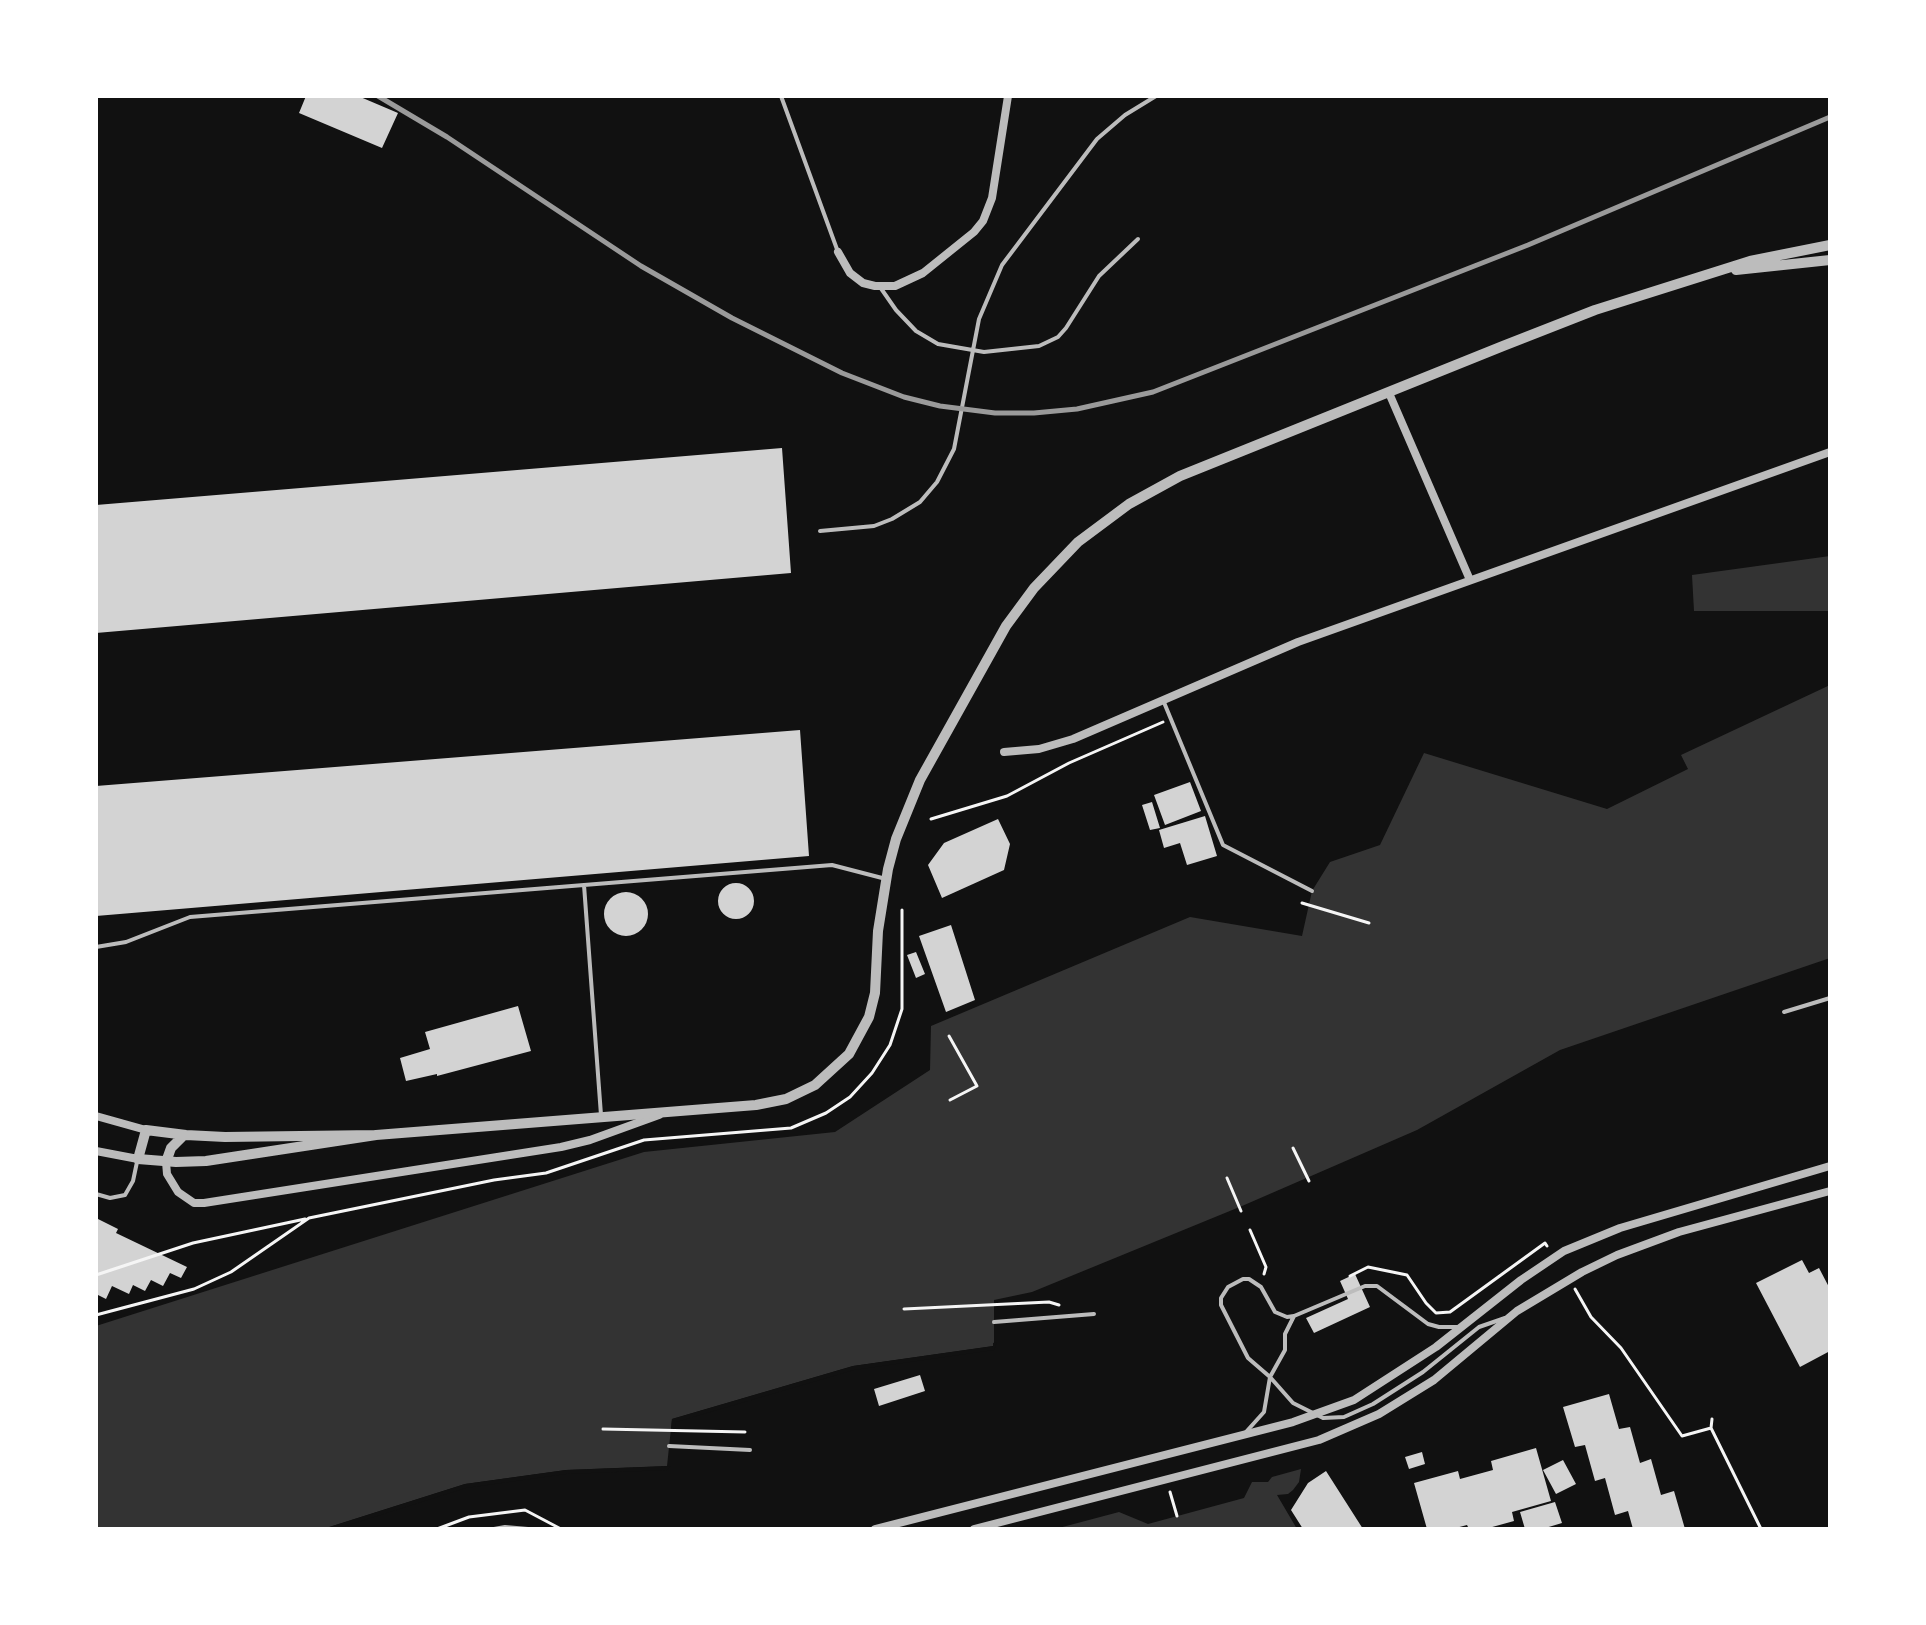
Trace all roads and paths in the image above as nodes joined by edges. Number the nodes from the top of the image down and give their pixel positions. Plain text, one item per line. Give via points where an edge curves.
1 (781, 96) edge
2 (1008, 96) edge
3 (1156, 96) edge
4 (1138, 239) dead end
5 (1830, 245) edge
6 (838, 252) joint
7 (1830, 260) edge
8 (1722, 272) junction
9 (880, 287) junction
10 (1389, 393) junction
11 (1830, 452) edge
12 (820, 531) dead end
13 (1470, 580) junction
14 (1163, 700) junction
15 (1171, 719) junction
16 (1004, 752) dead end
17 (931, 819) dead end
18 (887, 879) junction
19 (584, 885) junction
20 (1312, 891) dead end
21 (1302, 903) dead end
22 (1369, 923) dead end
23 (96, 947) edge
24 (1830, 998) edge
25 (1784, 1012) dead end
26 (949, 1036) dead end
27 (950, 1100) dead end
28 (667, 1112) junction
29 (96, 1116) edge
30 (601, 1117) junction
31 (146, 1130) junction
32 (184, 1135) junction
33 (376, 1135) junction
34 (1293, 1148) dead end
35 (96, 1151) edge
36 (138, 1159) junction
37 (166, 1162) junction
38 (1830, 1166) edge
39 (1227, 1178) dead end
40 (1309, 1181) dead end
41 (1830, 1191) edge
42 (96, 1194) edge
43 (1241, 1211) dead end
44 (309, 1218) dead end
45 (1250, 1230) dead end
46 (1555, 1257) junction
47 (96, 1275) edge
48 (1350, 1276) dead end
49 (1569, 1280) junction
50 (1256, 1283) junction
51 (1064, 1306) dead end
52 (904, 1309) dead end
53 (1517, 1311) junction
54 (1094, 1314) dead end
55 (1294, 1316) junction
56 (994, 1322) dead end
57 (1464, 1326) junction
58 (1270, 1377) junction
59 (1314, 1414) junction
60 (1712, 1419) dead end
61 (1711, 1428) junction
62 (603, 1429) dead end
63 (745, 1432) dead end
64 (1244, 1434) junction
65 (669, 1446) dead end
66 (750, 1450) dead end
67 (1170, 1492) dead end
68 (1177, 1516) dead end
69 (494, 1529) edge
70 (528, 1529) edge
71 (875, 1529) edge
72 (974, 1529) edge
73 (1761, 1529) edge

1 - 6 lane
2 - 9 street via 992,198 983,221 923,273 904,284
3 - 12 lane via 1110,127 1083,156 994,280 979,319 954,449 929,492 906,512 874,526
4 - 9 lane via 1099,276 1058,337 1039,346 984,352 938,344 916,331
5 - 8 street via 1768,256
6 - 9 street via 856,278
7 - 8 street
8 - 10 street via 1580,316
10 - 13 street
10 - 18 street via 1156,488 1103,522 1055,564 1006,626 920,780 896,839
11 - 13 street
13 - 14 street via 1298,642
14 - 15 lane
14 - 16 street via 1057,744
15 - 17 path via 1007,796
15 - 20 lane via 1223,845
18 - 19 lane via 832,865
18 - 28 street via 873,1005 863,1031 839,1065 815,1085 778,1101
19 - 23 lane via 190,917 126,942
19 - 30 lane
21 - 22 path
24 - 25 lane
26 - 27 path via 977,1086
28 - 30 street
28 - 37 street via 561,1147 209,1203 182,1196 167,1174
29 - 31 street
30 - 33 street
31 - 32 street
31 - 36 street
32 - 33 street
32 - 37 street
33 - 37 street via 206,1161
34 - 40 path
35 - 36 street
36 - 37 street
36 - 42 lane via 125,1195
38 - 46 street via 1620,1228
39 - 43 path
41 - 49 street via 1679,1232
44 - 47 path via 193,1243
45 - 50 path via 1266,1267
46 - 48 path via 1545,1243 1450,1312 1436,1313 1407,1275 1368,1267
46 - 57 street
49 - 53 street
49 - 61 path via 1682,1436
50 - 55 lane via 1275,1312
50 - 58 lane via 1243,1279 1228,1287 1221,1305 1248,1358
51 - 52 path via 1049,1302
53 - 59 lane via 1479,1327 1373,1404 1334,1419
53 - 72 street via 1434,1380 1379,1414 1319,1440
54 - 56 lane
55 - 57 lane via 1370,1285 1388,1292 1428,1324
55 - 58 lane via 1285,1334 1285,1350
57 - 59 street via 1354,1400
58 - 59 lane via 1293,1403
58 - 64 lane via 1264,1412
59 - 64 street
60 - 61 path
61 - 73 path
62 - 63 path
64 - 71 street
65 - 66 lane
67 - 68 path
69 - 70 lane

